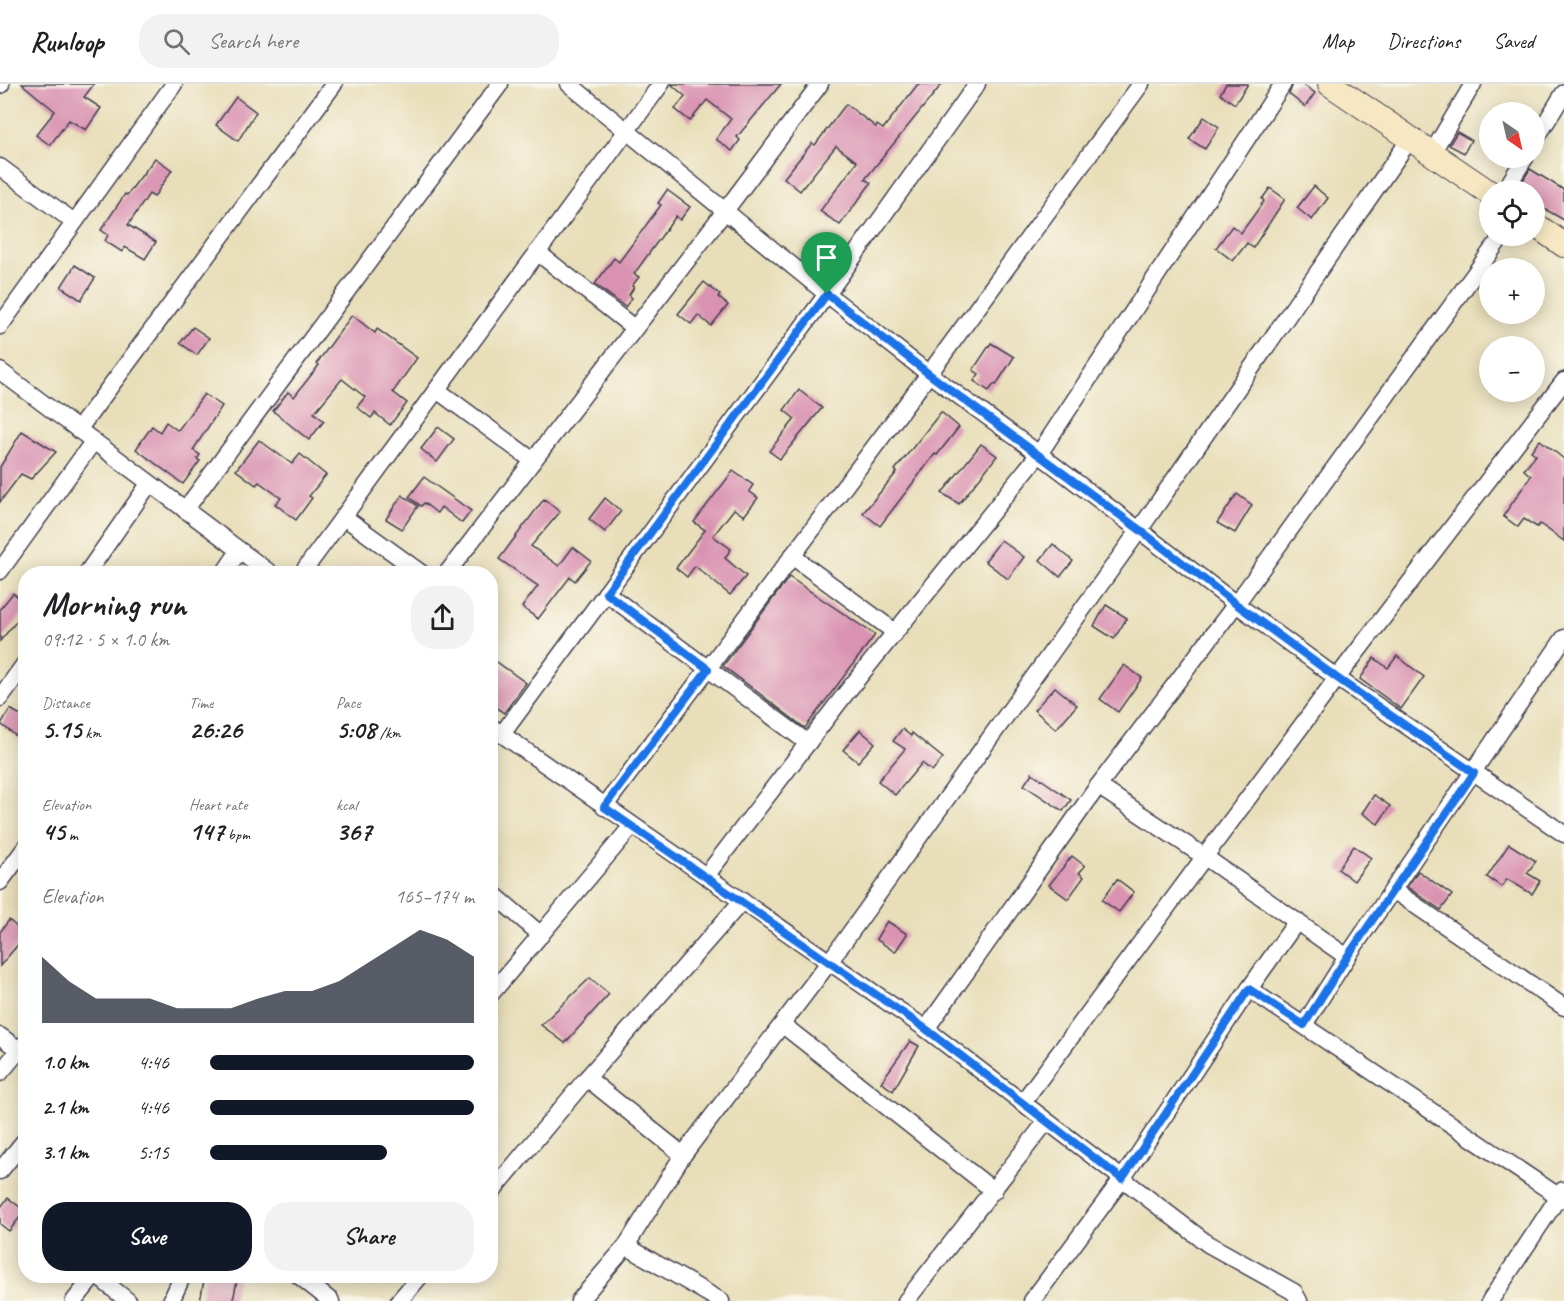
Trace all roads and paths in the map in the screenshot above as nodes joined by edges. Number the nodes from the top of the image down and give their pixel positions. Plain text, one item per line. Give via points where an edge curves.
1 (174, 84) edge
2 (334, 84) edge
3 (500, 84) edge
4 (569, 84) edge
5 (661, 84) edge
6 (820, 84) edge
7 (977, 84) edge
8 (1141, 84) edge
9 (1283, 84) edge
10 (1330, 84) edge
11 (1473, 84) edge
12 (1564, 93) edge
13 (1545, 124) edge
14 (627, 130) junction
15 (1410, 139) junction
16 (1432, 153) junction
17 (0, 167) edge
18 (1479, 185) edge
19 (725, 212) junction
20 (74, 222) junction
21 (1545, 232) edge
22 (1564, 245) edge
23 (1495, 246) edge
24 (537, 252) junction
25 (827, 294) junction
26 (0, 326) edge
27 (634, 328) junction
28 (0, 371) edge
29 (929, 374) junction
30 (1564, 381) edge
31 (436, 390) junction
32 (78, 430) junction
33 (93, 442) junction
34 (1039, 454) junction
35 (532, 460) junction
36 (149, 484) junction
37 (185, 510) junction
38 (344, 517) junction
39 (1140, 530) junction
40 (239, 551) junction
41 (792, 556) junction
42 (92, 566) edge
43 (229, 566) edge
44 (260, 566) edge
45 (307, 566) edge
46 (411, 566) edge
47 (452, 566) edge
48 (0, 571) edge
49 (606, 593) junction
50 (1236, 604) junction
51 (895, 632) junction
52 (1564, 639) edge
53 (708, 669) junction
54 (18, 673) edge
55 (1337, 678) junction
56 (0, 698) edge
57 (498, 728) edge
58 (498, 731) edge
59 (807, 743) junction
60 (1474, 773) junction
61 (1098, 786) junction
62 (604, 807) junction
63 (632, 826) junction
64 (1564, 834) edge
65 (1205, 857) junction
66 (18, 858) edge
67 (706, 876) junction
68 (0, 882) edge
69 (1394, 890) junction
70 (498, 898) edge
71 (742, 901) junction
72 (1298, 921) junction
73 (540, 935) junction
74 (1347, 957) junction
75 (830, 961) junction
76 (498, 985) edge
77 (1249, 989) junction
78 (1564, 1007) edge
79 (783, 1025) junction
80 (1304, 1025) junction
81 (926, 1029) junction
82 (0, 1036) edge
83 (18, 1046) edge
84 (18, 1054) edge
85 (0, 1073) edge
86 (587, 1078) junction
87 (1022, 1103) junction
88 (1046, 1122) junction
89 (18, 1149) edge
90 (683, 1155) junction
91 (0, 1171) edge
92 (1122, 1179) junction
93 (498, 1184) edge
94 (994, 1191) junction
95 (1562, 1195) edge
96 (626, 1246) junction
97 (89, 1283) edge
98 (105, 1283) edge
99 (181, 1283) edge
100 (308, 1283) edge
101 (415, 1283) edge
102 (177, 1299) edge
103 (328, 1300) edge
104 (74, 1301) edge
105 (128, 1301) edge
106 (399, 1301) edge
107 (579, 1301) edge
108 (721, 1301) edge
109 (906, 1301) edge
110 (1032, 1301) edge
111 (1299, 1301) edge
112 (1490, 1301) edge

1 - 20 street
2 - 32 street
3 - 37 street
4 - 14 street
5 - 14 street
6 - 19 street
7 - 25 street
8 - 29 street
9 - 34 street
10 - 15 street
11 - 16 street
12 - 13 street
14 - 19 street
14 - 24 street
15 - 16 street
15 - 39 street
16 - 18 street
17 - 20 street
19 - 25 street
19 - 27 street
20 - 26 street
21 - 22 street
23 - 50 street
24 - 27 street
24 - 31 street
25 - 29 street
25 - 49 street
27 - 35 street
28 - 32 street
29 - 34 street
29 - 41 street
30 - 55 street
31 - 35 street
31 - 38 street
32 - 33 street
33 - 36 street
33 - 48 street
34 - 39 street
34 - 51 street
35 - 47 street
36 - 37 street
36 - 42 street
37 - 40 street
38 - 45 street
38 - 46 street
39 - 50 street
39 - 75 street
40 - 43 street
40 - 44 street
41 - 51 street
41 - 53 street
49 - 53 street
49 - 57 street
50 - 55 street
50 - 61 street
51 - 59 street
52 - 60 street
53 - 59 street
53 - 62 street
54 - 56 street
55 - 60 street
55 - 65 street
58 - 62 street
59 - 67 street
60 - 64 street
60 - 69 street
61 - 65 street
61 - 81 street
62 - 63 street
63 - 67 street
63 - 73 street
65 - 72 street
65 - 87 street
66 - 68 street
67 - 71 street
69 - 74 street
69 - 78 street
70 - 73 street
71 - 75 street
71 - 86 street
72 - 74 street
72 - 77 street
73 - 76 street
74 - 80 street
75 - 79 street
75 - 81 street
77 - 80 street
77 - 92 street
79 - 90 street
79 - 94 street
80 - 95 street
81 - 87 street
82 - 83 street
84 - 85 street
86 - 90 street
86 - 93 street
87 - 88 street
88 - 92 street
88 - 94 street
89 - 91 street
90 - 96 street
92 - 110 street
92 - 111 street via 1208,1244 1294,1292
94 - 109 street
95 - 112 street
96 - 107 street
96 - 108 street
97 - 104 street
98 - 105 street
99 - 102 street
100 - 103 street
101 - 106 street

